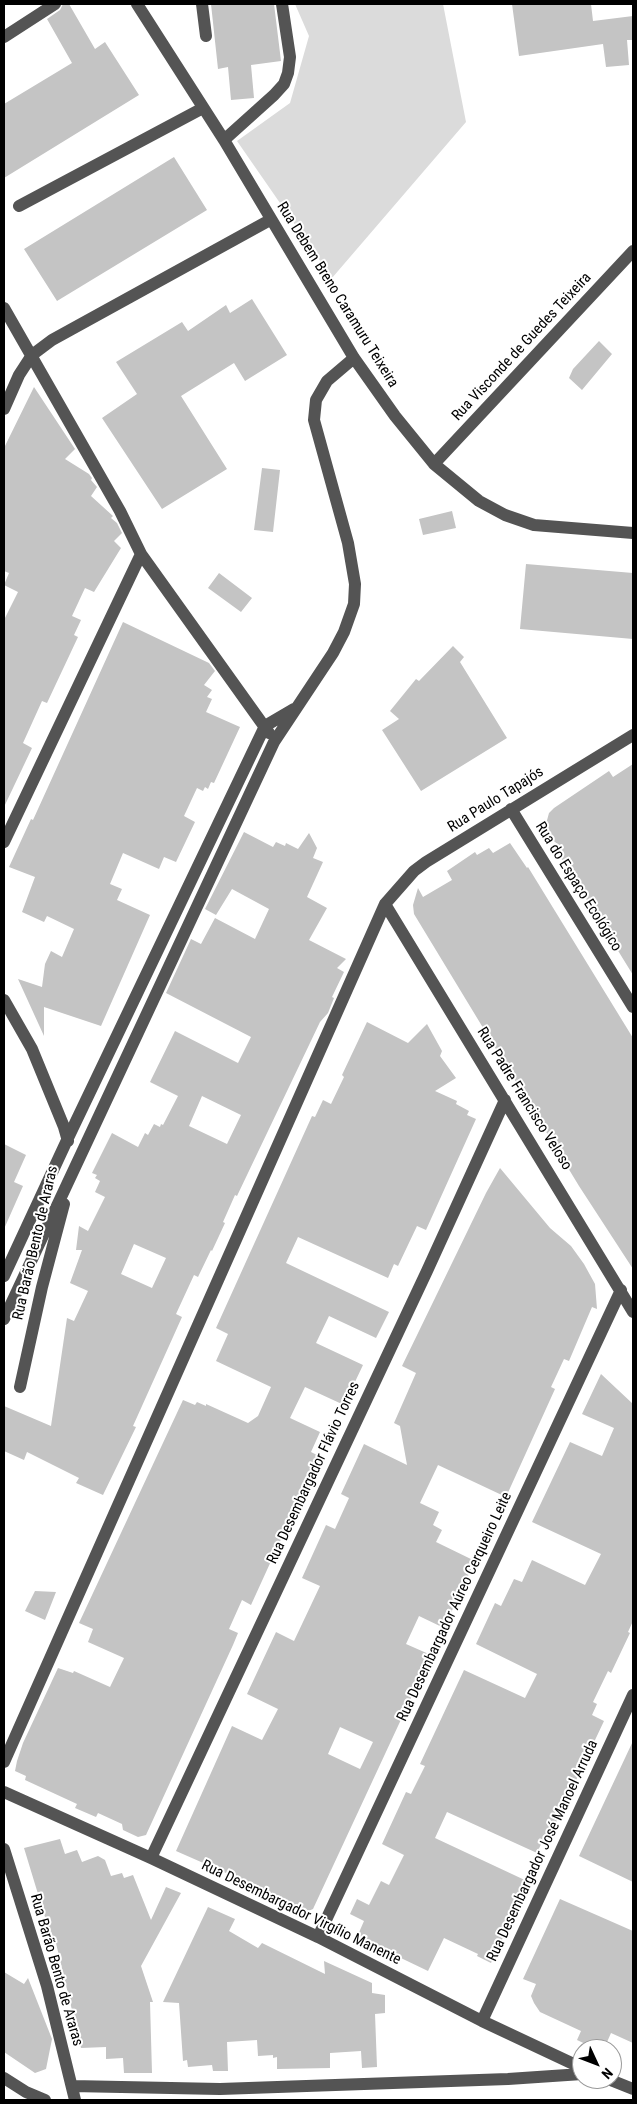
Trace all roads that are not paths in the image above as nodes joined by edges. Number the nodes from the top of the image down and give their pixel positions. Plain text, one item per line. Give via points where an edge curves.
1 (55, 4) edge
2 (137, 4) edge
3 (202, 4) edge
4 (282, 4) edge
5 (206, 36) dead end
6 (4, 37) edge
7 (203, 108) junction
8 (224, 140) junction
9 (19, 206) dead end
10 (270, 220) junction
11 (633, 251) edge
12 (4, 308) edge
13 (32, 355) junction
14 (354, 358) junction
15 (4, 409) edge
16 (434, 464) junction
17 (633, 534) edge
18 (141, 554) junction
19 (298, 706) junction
20 (264, 726) junction
21 (633, 734) edge
22 (274, 742) junction
23 (511, 809) junction
24 (4, 842) edge
25 (385, 904) junction
26 (4, 1000) edge
27 (633, 1007) edge
28 (505, 1100) junction
29 (68, 1138) junction
30 (73, 1171) junction
31 (4, 1276) edge
32 (621, 1290) junction
33 (633, 1312) edge
34 (4, 1319) edge
35 (20, 1387) dead end
36 (633, 1695) edge
37 (4, 1762) edge
38 (4, 1792) edge
39 (4, 1849) edge
40 (151, 1858) junction
41 (318, 1937) junction
42 (482, 2021) junction
43 (572, 2063) edge
44 (572, 2075) edge
45 (4, 2078) edge
46 (72, 2086) junction
47 (45, 2100) edge
48 (75, 2100) edge

1 - 6 street
2 - 7 street, Rua Debem Breno Caramuru Teixeira
3 - 5 street
4 - 8 street via 290,57 284,84
7 - 8 street, Rua Debem Breno Caramuru Teixeira
7 - 9 street
8 - 10 street, Rua Debem Breno Caramuru Teixeira
10 - 13 street via 81,322
10 - 14 street, Rua Debem Breno Caramuru Teixeira
11 - 16 street, Rua Visconde de Guedes Teixeira
12 - 13 street
13 - 15 street
13 - 18 street
14 - 16 street, Rua Debem Breno Caramuru Teixeira via 394,416
14 - 19 street via 327,381 316,400 314,420 348,543 355,584 354,604 333,653
16 - 17 street, Rua Debem Breno Caramuru Teixeira via 478,501 505,515 534,525
18 - 20 street
18 - 24 street
19 - 20 street
19 - 22 street
20 - 22 street
20 - 29 street
21 - 23 street, Rua Paulo Tapajós
22 - 30 street
23 - 25 street, Rua Paulo Tapajós via 414,871
23 - 27 street, Rua do Espaço Ecológico
25 - 28 street, Rua Padre Francisco Veloso
25 - 37 street, Rua Paulo Tapajós
26 - 29 street, Rua Barão Bento de Araras via 32,1049
28 - 32 street, Rua Padre Francisco Veloso
28 - 40 street, Rua Desembargador Flávio Torres
29 - 30 street, Rua Barão Bento de Araras
29 - 31 street
30 - 34 street
30 - 35 street, Rua Barão Bento de Araras
32 - 33 street, Rua Padre Francisco Veloso
32 - 41 street, Rua Desembargador Aúreo Cerqueiro Leite
36 - 42 street, Rua Desembargador José Manoel Arruda
38 - 40 street, Rua Desembargador Virgílio Manente
39 - 46 street, Rua Barão Bento de Araras via 47,1986
40 - 41 street, Rua Desembargador Virgílio Manente
41 - 42 street, Rua Desembargador Virgílio Manente
42 - 43 street, Rua Desembargador Virgílio Manente
44 - 46 street via 220,2089
45 - 47 street
46 - 48 street, Rua Barão Bento de Araras

